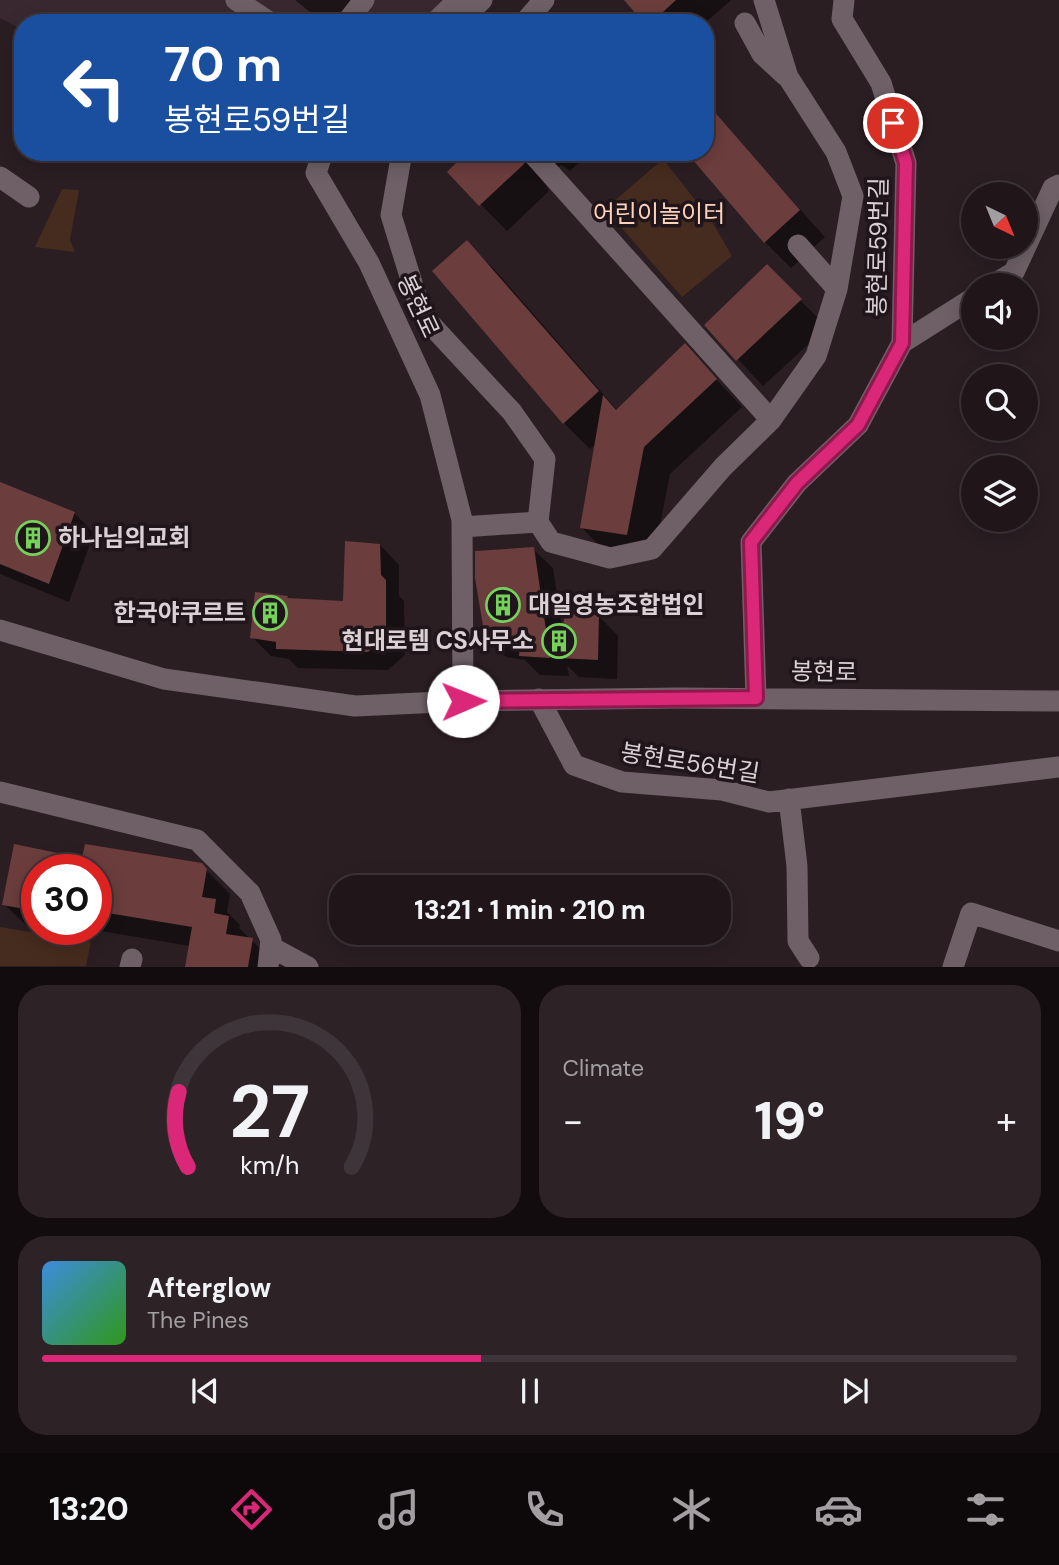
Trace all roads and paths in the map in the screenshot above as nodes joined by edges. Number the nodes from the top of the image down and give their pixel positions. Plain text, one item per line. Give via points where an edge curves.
1 (236, 0) edge
2 (364, 0) edge
3 (458, 0) edge
4 (482, 0) edge
5 (544, 0) edge
6 (764, 0) edge
7 (844, 0) edge
8 (257, 14) edge
9 (353, 14) edge
10 (443, 14) edge
11 (467, 14) edge
12 (532, 14) edge
13 (745, 23) dead end
14 (788, 77) junction
15 (320, 161) edge
16 (400, 161) edge
17 (539, 161) edge
18 (0, 177) edge
19 (1059, 185) edge
20 (29, 197) dead end
21 (798, 245) dead end
22 (1012, 273) edge
23 (837, 289) junction
24 (961, 306) edge
25 (902, 343) junction
26 (771, 420) junction
27 (538, 522) junction
28 (462, 527) junction
29 (0, 630) edge
30 (756, 698) junction
31 (539, 699) junction
32 (463, 701) junction
33 (1059, 701) edge
34 (1059, 767) edge
35 (0, 792) edge
36 (789, 799) junction
37 (1059, 942) edge
38 (270, 957) edge
39 (810, 958) dead end
40 (308, 967) edge
41 (953, 967) edge

1 - 8 street
2 - 9 street
3 - 10 street
4 - 11 street
5 - 12 street
6 - 14 street
7 - 25 street, 봉현로59번길 via 842,19 881,83 906,163
13 - 14 street via 762,54
14 - 23 street via 836,152 853,196
15 - 28 street, 봉현로 via 316,173 369,263 430,395
16 - 27 street via 391,215 422,315 512,412 545,459
17 - 26 street
18 - 20 street
19 - 22 street
21 - 23 street
23 - 26 street via 816,356
24 - 25 street, 봉현로59번길
25 - 30 street, 봉현로59번길 via 858,425 797,483 751,542
26 - 27 street via 652,549 610,558 551,542
27 - 28 street
28 - 32 street, 봉현로
29 - 32 street, 봉현로 via 164,679 355,706
30 - 31 street, 봉현로
30 - 33 street, 봉현로
31 - 32 street, 봉현로
31 - 36 street, 봉현로56번길 via 574,765 622,782 722,790 769,802
34 - 36 street, 봉현로56번길
35 - 38 street via 197,840 250,893 271,940
36 - 39 street, 봉현로56번길 via 797,866 798,941
37 - 41 street via 971,913
38 - 40 street

